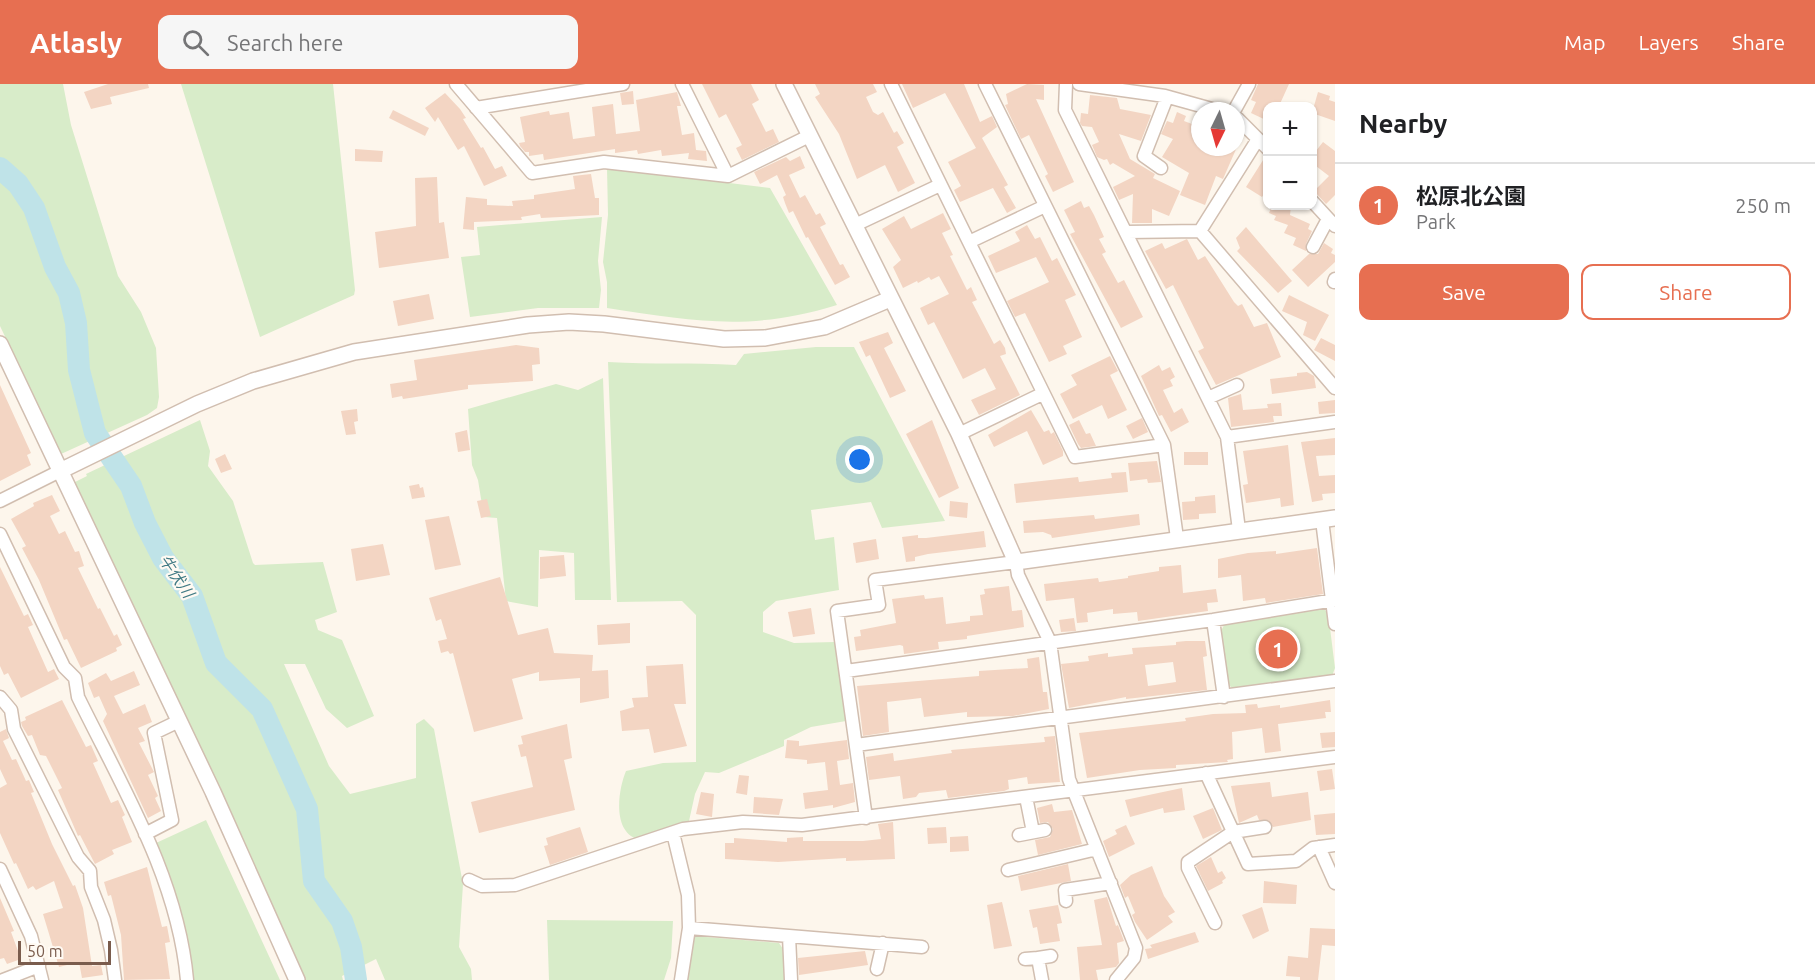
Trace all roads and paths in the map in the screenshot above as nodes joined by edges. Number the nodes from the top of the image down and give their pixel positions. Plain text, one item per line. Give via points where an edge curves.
1 (456, 84) edge
2 (623, 84) edge
3 (682, 84) edge
4 (784, 84) edge
5 (891, 84) edge
6 (985, 84) edge
7 (1066, 84) edge
8 (1079, 84) edge
9 (1249, 84) edge
10 (1109, 86) edge
11 (1167, 97) junction
12 (1239, 102) edge
13 (1191, 103) edge
14 (476, 108) junction
15 (1245, 126) edge
16 (809, 136) junction
17 (1258, 139) junction
18 (1263, 144) edge
19 (1161, 168) dead end
20 (728, 177) junction
21 (940, 185) junction
22 (1317, 205) edge
23 (1046, 206) junction
24 (1331, 218) edge
25 (855, 225) junction
26 (1200, 231) junction
27 (1127, 232) junction
28 (969, 242) junction
29 (1313, 247) dead end
30 (890, 299) junction
31 (0, 344) edge
32 (1237, 385) dead end
33 (1335, 388) edge
34 (1042, 394) junction
35 (1208, 398) junction
36 (1335, 422) edge
37 (958, 434) junction
38 (1227, 437) junction
39 (1164, 445) junction
40 (63, 470) junction
41 (0, 501) edge
42 (1328, 519) edge
43 (1239, 530) junction
44 (0, 534) edge
45 (1177, 538) junction
46 (1016, 562) junction
47 (1333, 600) edge
48 (1214, 620) junction
49 (1335, 624) edge
50 (1050, 642) junction
51 (846, 671) junction
52 (1335, 681) edge
53 (0, 697) edge
54 (1224, 697) junction
55 (1062, 720) junction
56 (179, 721) junction
57 (856, 746) junction
58 (1335, 757) edge
59 (1206, 773) junction
60 (1074, 791) junction
61 (1026, 797) junction
62 (866, 818) junction
63 (1264, 826) dead end
64 (1046, 830) dead end
65 (1033, 832) junction
66 (1233, 832) junction
67 (673, 833) junction
68 (145, 834) junction
69 (1019, 835) dead end
70 (1221, 838) junction
71 (1202, 844) dead end
72 (1335, 845) edge
73 (1319, 847) junction
74 (1097, 849) junction
75 (0, 869) edge
76 (1008, 870) dead end
77 (469, 880) dead end
78 (1111, 883) junction
79 (1335, 883) edge
80 (12, 894) junction
81 (0, 900) edge
82 (1066, 901) dead end
83 (1215, 923) dead end
84 (689, 928) junction
85 (789, 936) junction
86 (883, 943) junction
87 (922, 947) dead end
88 (1025, 959) dead end
89 (39, 966) junction
90 (877, 969) dead end
91 (3, 980) edge
92 (42, 980) edge
93 (116, 980) edge
94 (187, 980) edge
95 (297, 980) edge
96 (681, 980) edge
97 (791, 980) edge
98 (1042, 980) edge
99 (1116, 980) edge

1 - 14 street
2 - 14 street
3 - 20 street
4 - 16 street
5 - 21 street
6 - 23 street
7 - 27 street via 1065,110
8 - 10 street
9 - 12 street
10 - 11 street
11 - 13 street
11 - 19 street via 1144,156
14 - 20 street via 532,173 604,162
15 - 17 street
16 - 20 street
16 - 25 street
17 - 18 street
17 - 26 street
21 - 25 street
21 - 28 street
22 - 24 street
23 - 28 street
23 - 39 street
24 - 29 street
25 - 30 street
26 - 27 street
26 - 33 street
27 - 35 street
28 - 34 street
30 - 37 street
30 - 40 street via 824,327 765,338 724,339 569,322 373,349 275,373 164,420
31 - 40 street
32 - 35 street
34 - 37 street
34 - 39 street via 1075,457
35 - 38 street
36 - 38 street
37 - 46 street
38 - 43 street
39 - 45 street
40 - 41 street
40 - 56 street
42 - 43 street
42 - 47 street
43 - 45 street
44 - 68 street via 64,667 75,678 78,697
45 - 46 street
46 - 50 street via 1018,575
46 - 51 street via 875,580 879,605 837,611
47 - 48 street
47 - 49 street
48 - 50 street
48 - 54 street
50 - 51 street
50 - 55 street
51 - 57 street
52 - 54 street
53 - 93 street via 11,710 14,729 78,857 90,871
54 - 55 street
55 - 57 street
55 - 60 street
56 - 68 street via 154,734 172,820
56 - 95 street
57 - 62 street
58 - 59 street
59 - 60 street
59 - 66 street
60 - 61 street
60 - 74 street
61 - 62 street
61 - 65 street
62 - 67 street via 802,825 743,822
63 - 66 street
64 - 65 street
65 - 69 street
66 - 70 street
66 - 73 street via 1248,864 1296,861
67 - 77 street via 515,885 482,886
67 - 84 street via 688,895
68 - 94 street via 168,888
70 - 71 street
70 - 83 street via 1188,862
72 - 73 street
73 - 79 street
74 - 76 street
74 - 78 street
75 - 80 street
78 - 82 street via 1065,890
78 - 99 street via 1136,948 1134,958
80 - 81 street
80 - 89 street via 31,936
84 - 85 street
84 - 96 street
85 - 86 street
85 - 97 street
86 - 87 street
86 - 90 street
88 - 98 street via 1044,957
89 - 91 street
89 - 92 street

